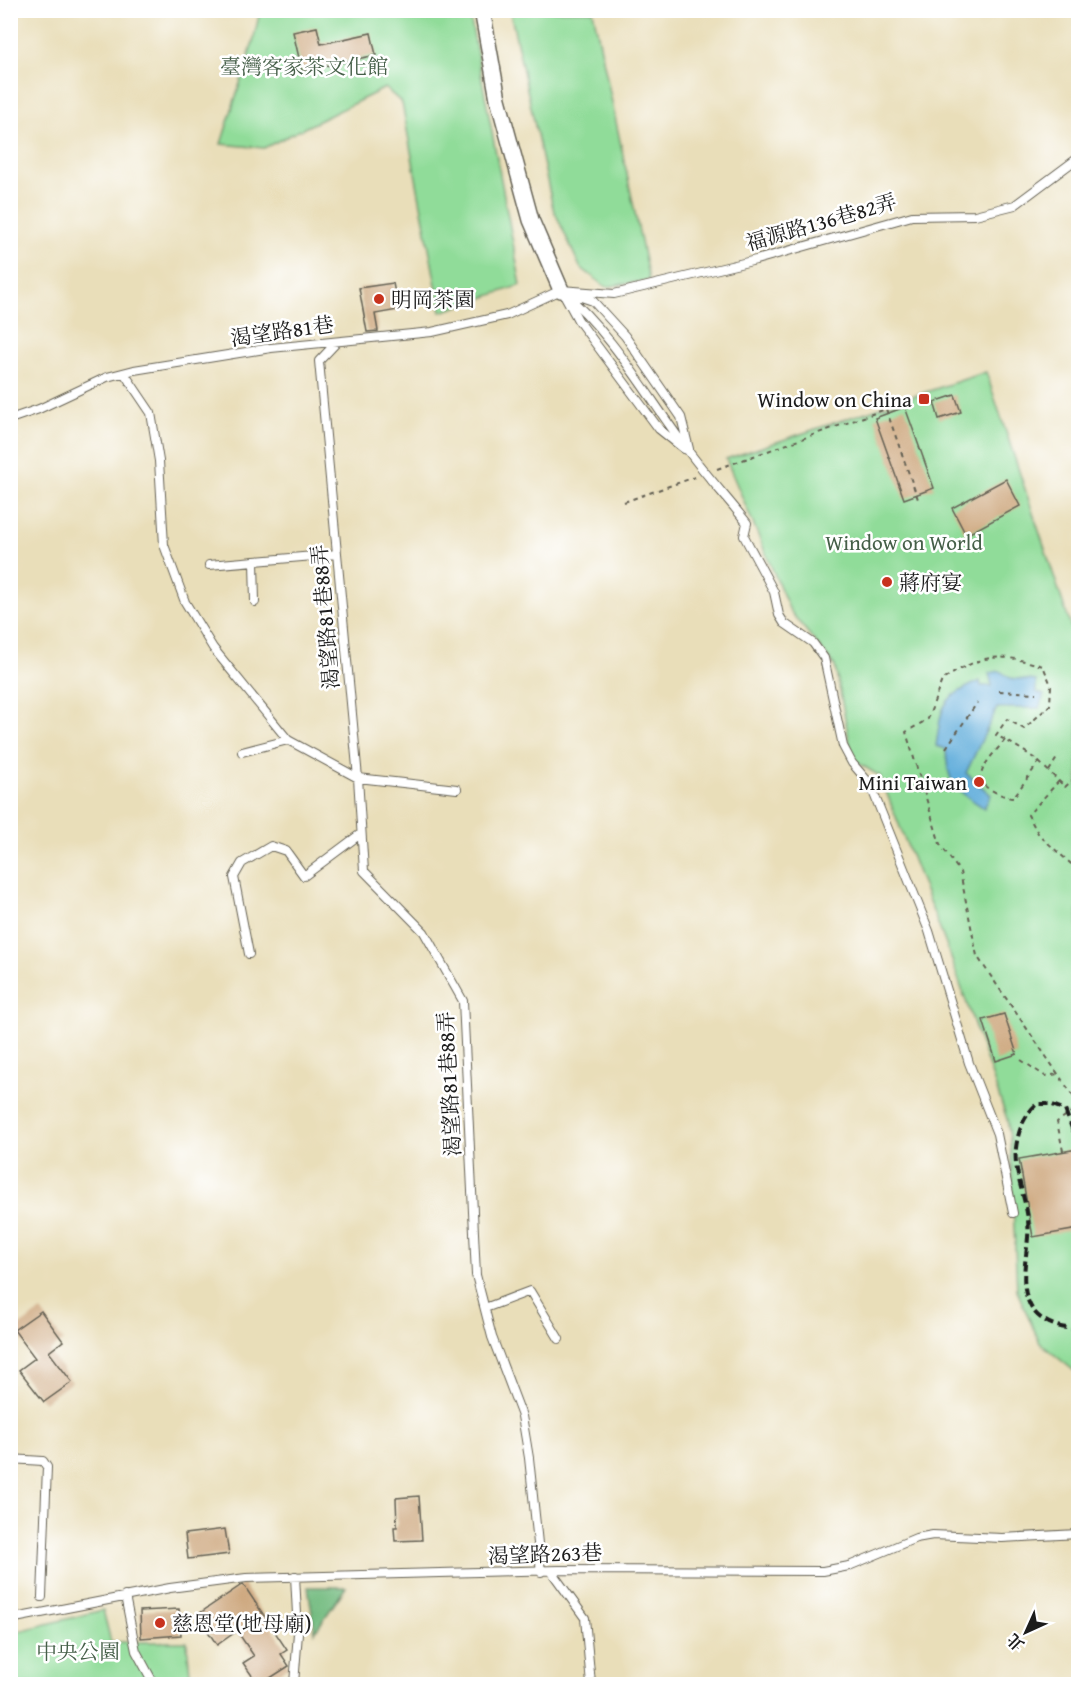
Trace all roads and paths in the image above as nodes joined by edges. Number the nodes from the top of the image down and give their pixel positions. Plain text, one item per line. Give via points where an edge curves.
1 (482, 10) edge
2 (1078, 158) edge
3 (561, 290) junction
4 (337, 342) junction
5 (124, 373) junction
6 (10, 419) edge
7 (690, 453) junction
8 (708, 473) junction
9 (624, 502) dead end
10 (919, 502) dead end
11 (337, 554) junction
12 (254, 561) junction
13 (209, 565) dead end
14 (255, 602) dead end
15 (999, 691) dead end
16 (1036, 693) dead end
17 (977, 703) dead end
18 (288, 740) junction
19 (1005, 740) junction
20 (946, 748) dead end
21 (242, 752) dead end
22 (1057, 758) dead end
23 (1039, 762) junction
24 (1049, 771) junction
25 (1078, 776) edge
26 (358, 778) junction
27 (1059, 781) junction
28 (458, 789) dead end
29 (359, 835) junction
30 (1078, 870) edge
31 (249, 954) dead end
32 (1022, 1060) dead end
33 (1059, 1074) junction
34 (1078, 1105) edge
35 (1063, 1151) dead end
36 (1014, 1213) dead end
37 (484, 1308) junction
38 (559, 1339) dead end
39 (10, 1458) edge
40 (1078, 1534) edge
41 (551, 1571) junction
42 (541, 1572) junction
43 (295, 1576) junction
44 (125, 1596) junction
45 (42, 1597) dead end
46 (10, 1619) edge
47 (154, 1684) edge
48 (294, 1684) edge
49 (591, 1684) edge

1 - 3 street via 498,99 531,220
2 - 3 lane, 福源路136巷82弄 via 1015,205 975,215 912,216 756,260 614,294
3 - 4 lane, 渴望路81巷 via 507,315 432,332
3 - 7 lane via 595,321
3 - 7 lane via 578,320 659,429
3 - 7 lane via 592,301 625,336 681,417
4 - 5 lane, 渴望路81巷 via 271,348
4 - 11 lane, 渴望路81巷88弄 via 320,361
5 - 6 lane, 渴望路81巷
5 - 18 lane via 151,413 165,545 185,602 213,648
7 - 8 lane
8 - 9 path
8 - 10 path via 886,409
8 - 36 lane via 747,523 744,536 774,592 784,623 813,643 824,658 843,746 870,784 929,931 969,1063 997,1134
11 - 12 lane
11 - 26 lane, 渴望路81巷88弄
12 - 13 lane
12 - 14 lane
15 - 16 path
17 - 20 path
18 - 21 lane
18 - 26 lane
19 - 23 path
19 - 23 path via 981,771 980,780 985,787 1013,798
19 - 33 path via 996,735 1007,719 1024,729 1050,705 1052,685 1043,666 993,656 970,664 942,680 928,719 906,732 940,844 960,872 977,956
22 - 24 path
23 - 24 path
24 - 27 path
25 - 27 path via 1065,788
26 - 28 lane
26 - 29 lane, 渴望路81巷88弄
27 - 30 path via 1028,815 1039,835
29 - 31 lane via 304,876 286,852 271,846 242,863 234,877
29 - 37 lane, 渴望路81巷88弄 via 364,871 424,932 463,1001 476,1275
32 - 33 path via 1045,1076
33 - 34 path
34 - 35 path via 1058,1122
37 - 38 lane via 530,1291
37 - 42 lane, 渴望路81巷88弄 via 522,1416
39 - 45 lane via 43,1461 47,1467
40 - 41 lane, 渴望路263巷 via 1002,1538 933,1535 916,1538 849,1566 823,1571
41 - 42 lane, 渴望路263巷
41 - 49 lane via 585,1618
42 - 43 lane, 渴望路263巷
43 - 44 lane, 渴望路263巷 via 246,1578
43 - 48 lane via 298,1633
44 - 46 lane, 渴望路263巷
44 - 47 lane via 136,1651

